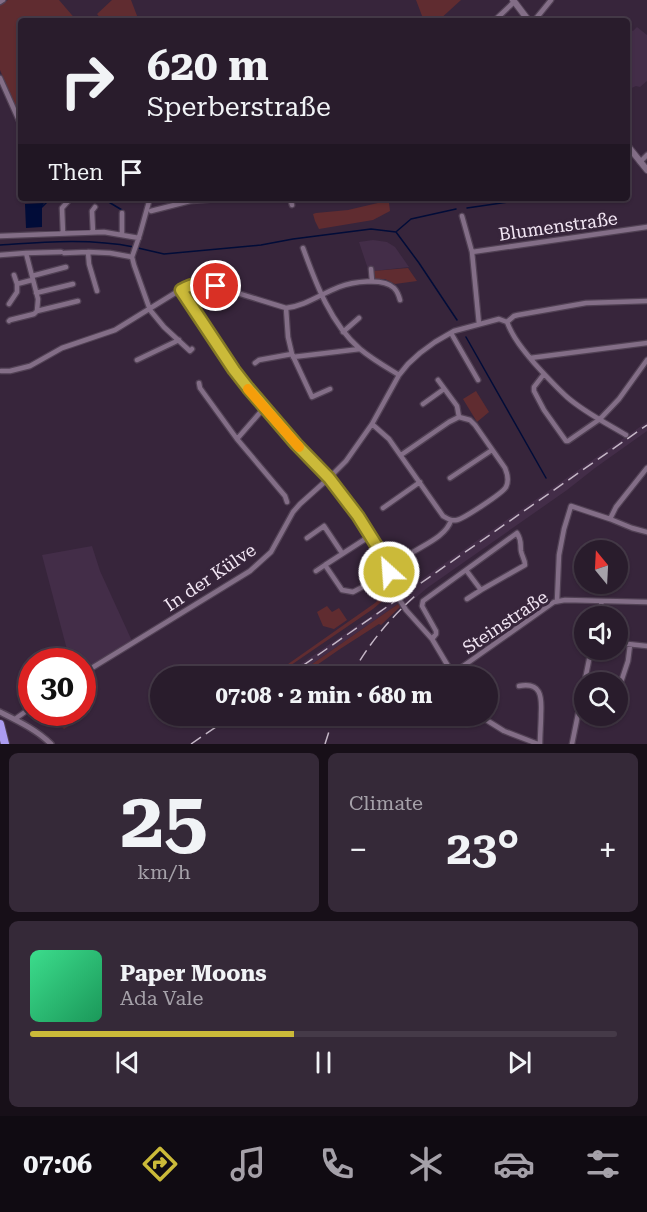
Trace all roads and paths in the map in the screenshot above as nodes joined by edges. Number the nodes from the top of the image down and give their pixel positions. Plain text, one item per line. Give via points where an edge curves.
1 (551, 0) edge
2 (513, 1) edge
3 (497, 18) edge
4 (527, 18) edge
5 (536, 18) edge
6 (0, 78) edge
7 (18, 118) edge
8 (630, 149) edge
9 (647, 155) edge
10 (640, 162) junction
11 (647, 170) edge
12 (68, 201) edge
13 (149, 201) edge
14 (184, 201) edge
15 (291, 201) edge
16 (292, 206) dead end
17 (95, 207) dead end
18 (151, 211) dead end
19 (122, 213) dead end
20 (462, 216) dead end
21 (647, 227) edge
22 (93, 232) junction
23 (63, 233) junction
24 (122, 234) junction
25 (0, 236) edge
26 (138, 240) junction
27 (303, 248) dead end
28 (88, 252) junction
29 (472, 252) junction
30 (26, 254) junction
31 (0, 255) edge
32 (132, 257) junction
33 (66, 267) dead end
34 (371, 269) dead end
35 (14, 275) dead end
36 (32, 278) junction
37 (372, 281) junction
38 (17, 284) junction
39 (73, 284) dead end
40 (181, 290) junction
41 (97, 291) dead end
42 (36, 293) junction
43 (322, 294) junction
44 (400, 300) dead end
45 (78, 301) dead end
46 (647, 301) edge
47 (9, 304) dead end
48 (286, 308) junction
49 (150, 310) junction
50 (37, 311) junction
51 (359, 318) dead end
52 (9, 321) dead end
53 (507, 322) junction
54 (479, 324) junction
55 (343, 332) junction
56 (451, 333) junction
57 (179, 340) junction
58 (647, 344) edge
59 (192, 349) dead end
60 (360, 349) junction
61 (293, 356) junction
62 (530, 358) junction
63 (137, 360) dead end
64 (647, 360) edge
65 (255, 363) dead end
66 (1, 371) edge
67 (544, 374) junction
68 (399, 375) junction
69 (438, 380) dead end
70 (478, 380) dead end
71 (199, 383) dead end
72 (444, 388) junction
73 (330, 389) dead end
74 (423, 404) dead end
75 (264, 408) junction
76 (459, 417) junction
77 (600, 419) junction
78 (372, 424) junction
79 (626, 435) dead end
80 (237, 439) junction
81 (492, 450) junction
82 (401, 454) junction
83 (647, 468) edge
84 (329, 478) junction
85 (450, 478) dead end
86 (420, 482) junction
87 (287, 502) dead end
88 (383, 508) dead end
89 (609, 519) junction
90 (451, 520) junction
91 (647, 532) edge
92 (370, 536) junction
93 (307, 538) dead end
94 (414, 552) dead end
95 (342, 553) junction
96 (325, 565) junction
97 (466, 570) junction
98 (316, 571) dead end
99 (370, 583) dead end
100 (481, 590) junction
101 (467, 599) dead end
102 (557, 601) junction
103 (602, 602) junction
104 (647, 602) edge
105 (601, 606) edge
106 (432, 639) junction
107 (630, 645) joint
108 (647, 646) edge
109 (96, 665) edge
110 (447, 666) edge
111 (465, 666) edge
112 (624, 672) edge
113 (519, 686) dead end
114 (0, 712) edge
115 (18, 717) edge
116 (15, 719) junction
117 (0, 724) edge
118 (496, 726) edge
119 (575, 726) edge
120 (5, 744) edge
121 (51, 744) edge
122 (539, 744) edge
123 (572, 744) edge

1 - 5 street
2 - 3 street
2 - 4 main road
6 - 7 street
8 - 10 main road
9 - 10 street
10 - 11 main road
12 - 23 street via 62,208
13 - 26 street
14 - 18 street
15 - 16 street
17 - 22 street
19 - 24 street
20 - 29 street
21 - 29 street, Blumenstraße
22 - 23 street
22 - 24 street
23 - 25 street
24 - 26 street
26 - 32 street
27 - 43 street
28 - 30 street
28 - 32 street
28 - 41 street
29 - 54 street
30 - 31 street
30 - 36 street
32 - 49 street
33 - 36 street
34 - 37 street
35 - 38 street
36 - 38 street
36 - 42 street
37 - 43 street
37 - 44 street via 393,286
38 - 47 street
39 - 42 street
40 - 48 street via 208,284
40 - 49 street
40 - 75 street
42 - 50 street
43 - 48 street
43 - 55 street
45 - 50 street
46 - 53 street, In der Külve via 576,305 518,315
48 - 61 street
49 - 57 street
49 - 66 street via 115,330 62,348 30,366
50 - 52 street
51 - 55 street
53 - 54 street, In der Külve via 499,319
53 - 62 street
54 - 56 street, In der Külve
55 - 60 street
56 - 68 street, In der Külve via 420,353
56 - 70 street
57 - 59 street
57 - 63 street
58 - 62 street
60 - 61 street
60 - 68 street
61 - 65 street
61 - 73 street via 312,397
62 - 67 street
64 - 77 street via 620,399
67 - 77 street via 568,398
67 - 77 street via 534,391 566,441
68 - 78 street, In der Külve
69 - 72 street
71 - 80 street
72 - 74 street
72 - 76 street via 457,406
75 - 80 street
75 - 84 street
76 - 81 street via 472,422
76 - 82 street
77 - 79 street
78 - 82 street
78 - 84 street, In der Külve
80 - 87 street
81 - 85 street
81 - 90 street via 507,472 506,488 465,517
82 - 86 street
83 - 89 street
84 - 92 street
84 - 109 street, In der Külve via 293,512 271,552 250,571
86 - 88 street
86 - 90 street via 441,513
89 - 91 street
89 - 102 street via 571,506 559,555
90 - 94 street via 445,531
92 - 95 street
92 - 106 street via 406,610
93 - 95 street via 324,526
95 - 96 street
96 - 98 street
96 - 99 street via 342,590 353,592
97 - 100 street
97 - 100 street via 517,532 525,566
97 - 106 street via 423,601 436,631
100 - 101 street
102 - 103 street, Steinstraße
102 - 111 street, Steinstraße
103 - 104 street, Steinstraße
103 - 105 street
106 - 110 street
107 - 108 street
107 - 112 street
113 - 122 street via 532,686 542,698
114 - 116 street
115 - 116 street
116 - 121 street
117 - 120 highway
118 - 122 street
119 - 123 street

